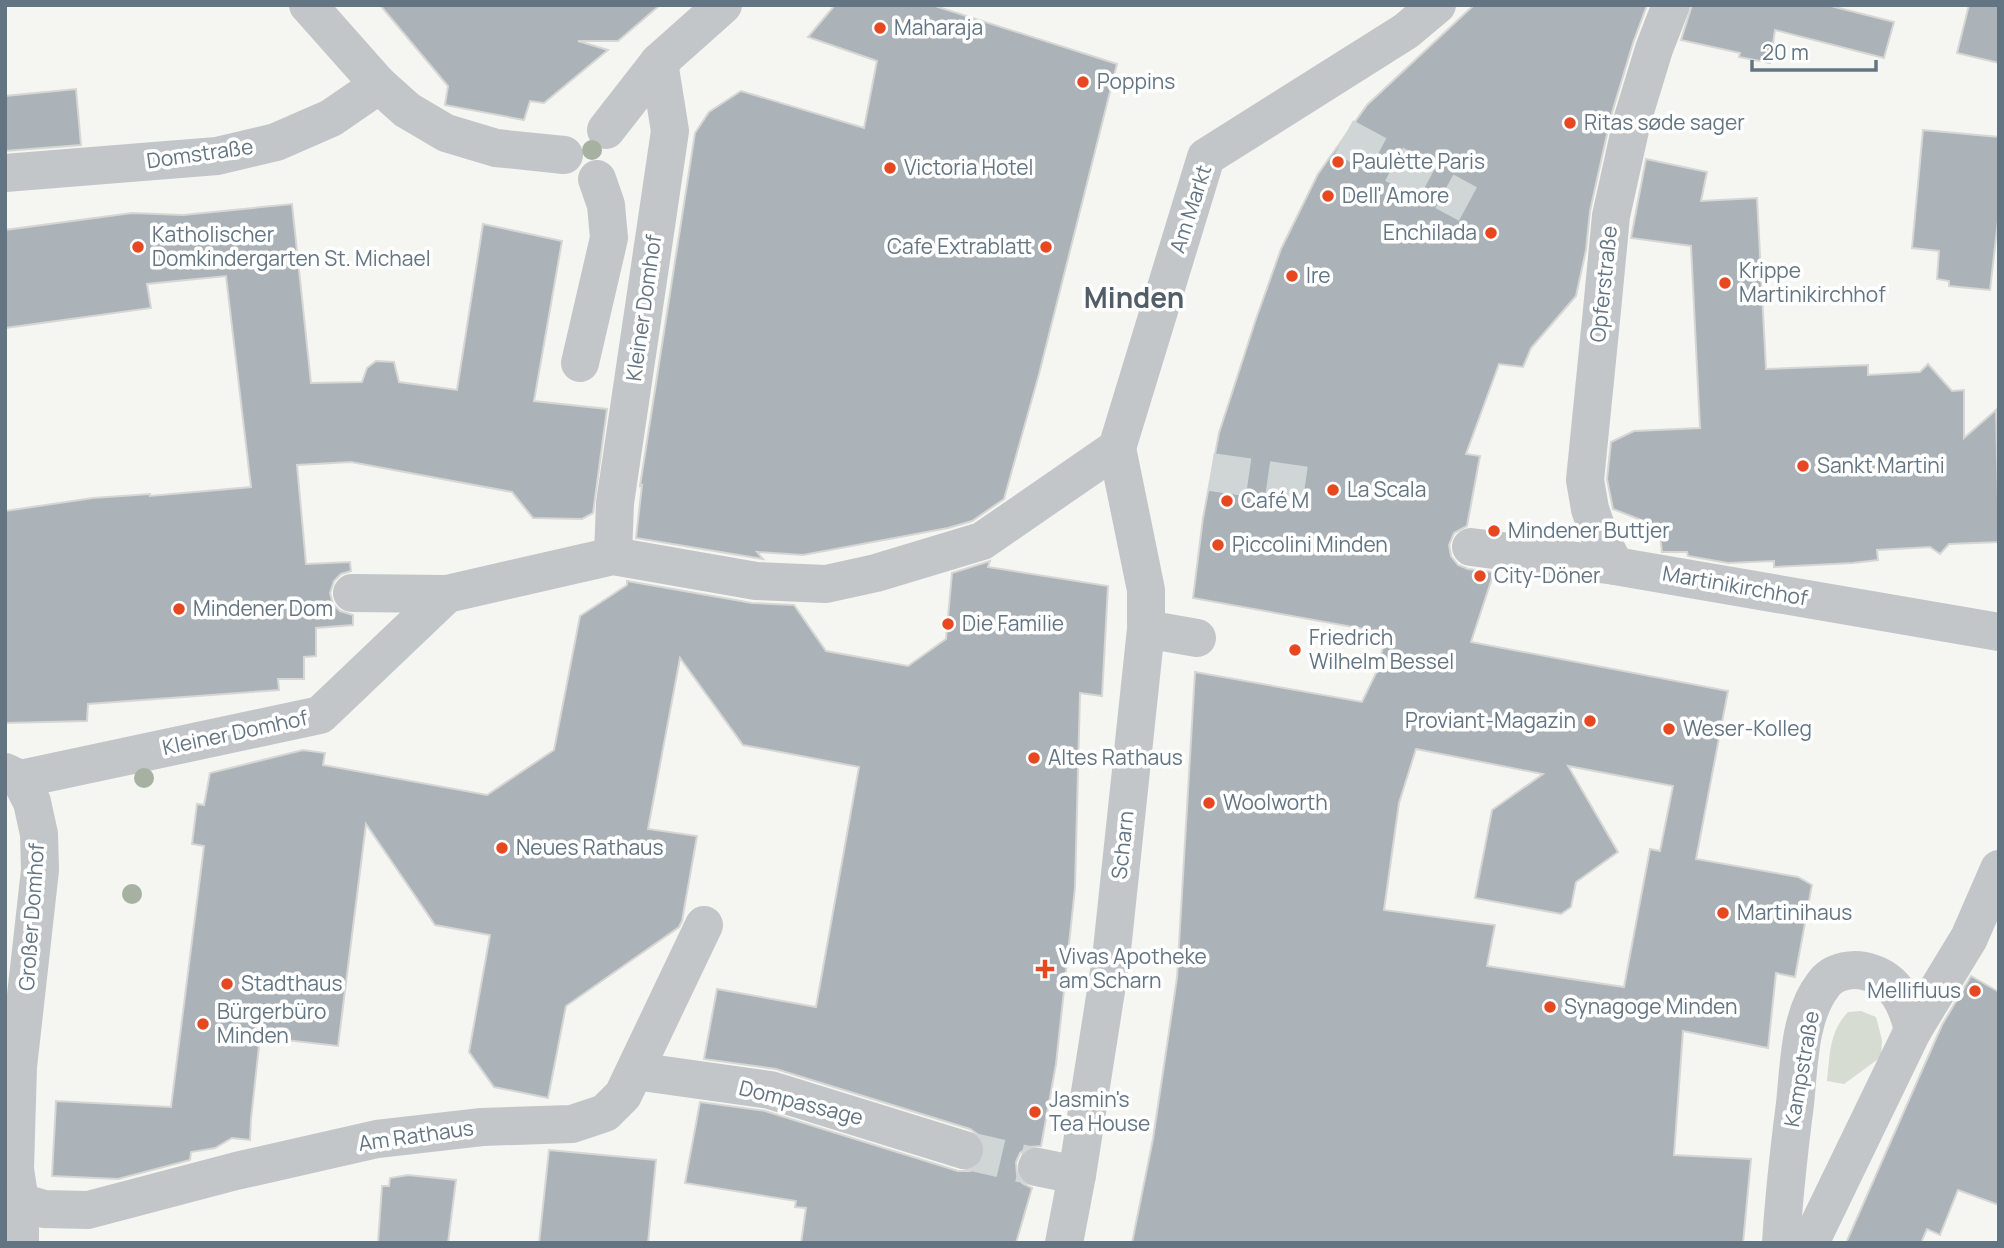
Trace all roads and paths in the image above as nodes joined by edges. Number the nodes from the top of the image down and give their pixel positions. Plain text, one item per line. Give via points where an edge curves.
1 (309, 5) edge
2 (723, 5) edge
3 (1437, 5) edge
4 (1671, 5) edge
5 (659, 62) junction
6 (379, 85) junction
7 (606, 130) junction
8 (564, 155) junction
9 (5, 173) edge
10 (597, 178) junction
11 (580, 363) dead end
12 (1118, 448) junction
13 (1471, 547) dead end
14 (613, 556) junction
15 (1615, 566) junction
16 (352, 593) dead end
17 (447, 594) junction
18 (1146, 629) junction
19 (1999, 632) edge
20 (1197, 638) dead end
21 (13, 775) edge
22 (1999, 869) edge
23 (704, 925) dead end
24 (1984, 945) edge
25 (1913, 1030) junction
26 (635, 1071) junction
27 (964, 1150) tunnel mouth
28 (1037, 1167) tunnel mouth
29 (1077, 1175) junction
30 (20, 1202) junction
31 (20, 1243) edge
32 (1063, 1243) edge
33 (1781, 1243) edge
34 (1810, 1243) edge

1 - 6 street
2 - 5 street
3 - 12 street, Am Markt via 1406,31 1206,157
4 - 15 street, Opferstraße via 1632,121 1611,216 1585,480 1598,535
5 - 7 street
5 - 14 street, Kleiner Domhof via 670,131 615,503
6 - 8 street via 407,110 446,133 496,148
6 - 9 street, Domstraße via 331,118 253,148 217,156
7 - 8 street via 597,126 577,129 569,136
7 - 10 street via 617,146 617,157 613,167
8 - 10 street via 576,174
10 - 11 street via 606,205 609,238
12 - 14 street via 982,541 826,584 756,581
12 - 18 street, Scharn via 1146,590
13 - 15 street, Martinikirchhof
14 - 17 street
15 - 19 street, Martinikirchhof
16 - 17 street
17 - 21 street, Kleiner Domhof via 320,715
18 - 20 street
18 - 29 street, Scharn via 1111,959
21 - 30 street, Großer Domhof via 32,802 40,870 18,1067 15,1169
22 - 24 street
23 - 26 street, Am Rathaus
24 - 25 street
25 - 33 street, Kampstraße via 1909,1010 1896,989 1880,976 1861,969 1837,973 1824,983 1807,1019
25 - 34 street
26 - 27 street, Dompassage via 771,1090
26 - 30 street, Am Rathaus via 623,1096 605,1113 572,1124 482,1127 377,1139 88,1210 44,1209
28 - 29 street
29 - 32 street, Scharn
30 - 31 street, Großer Domhof

